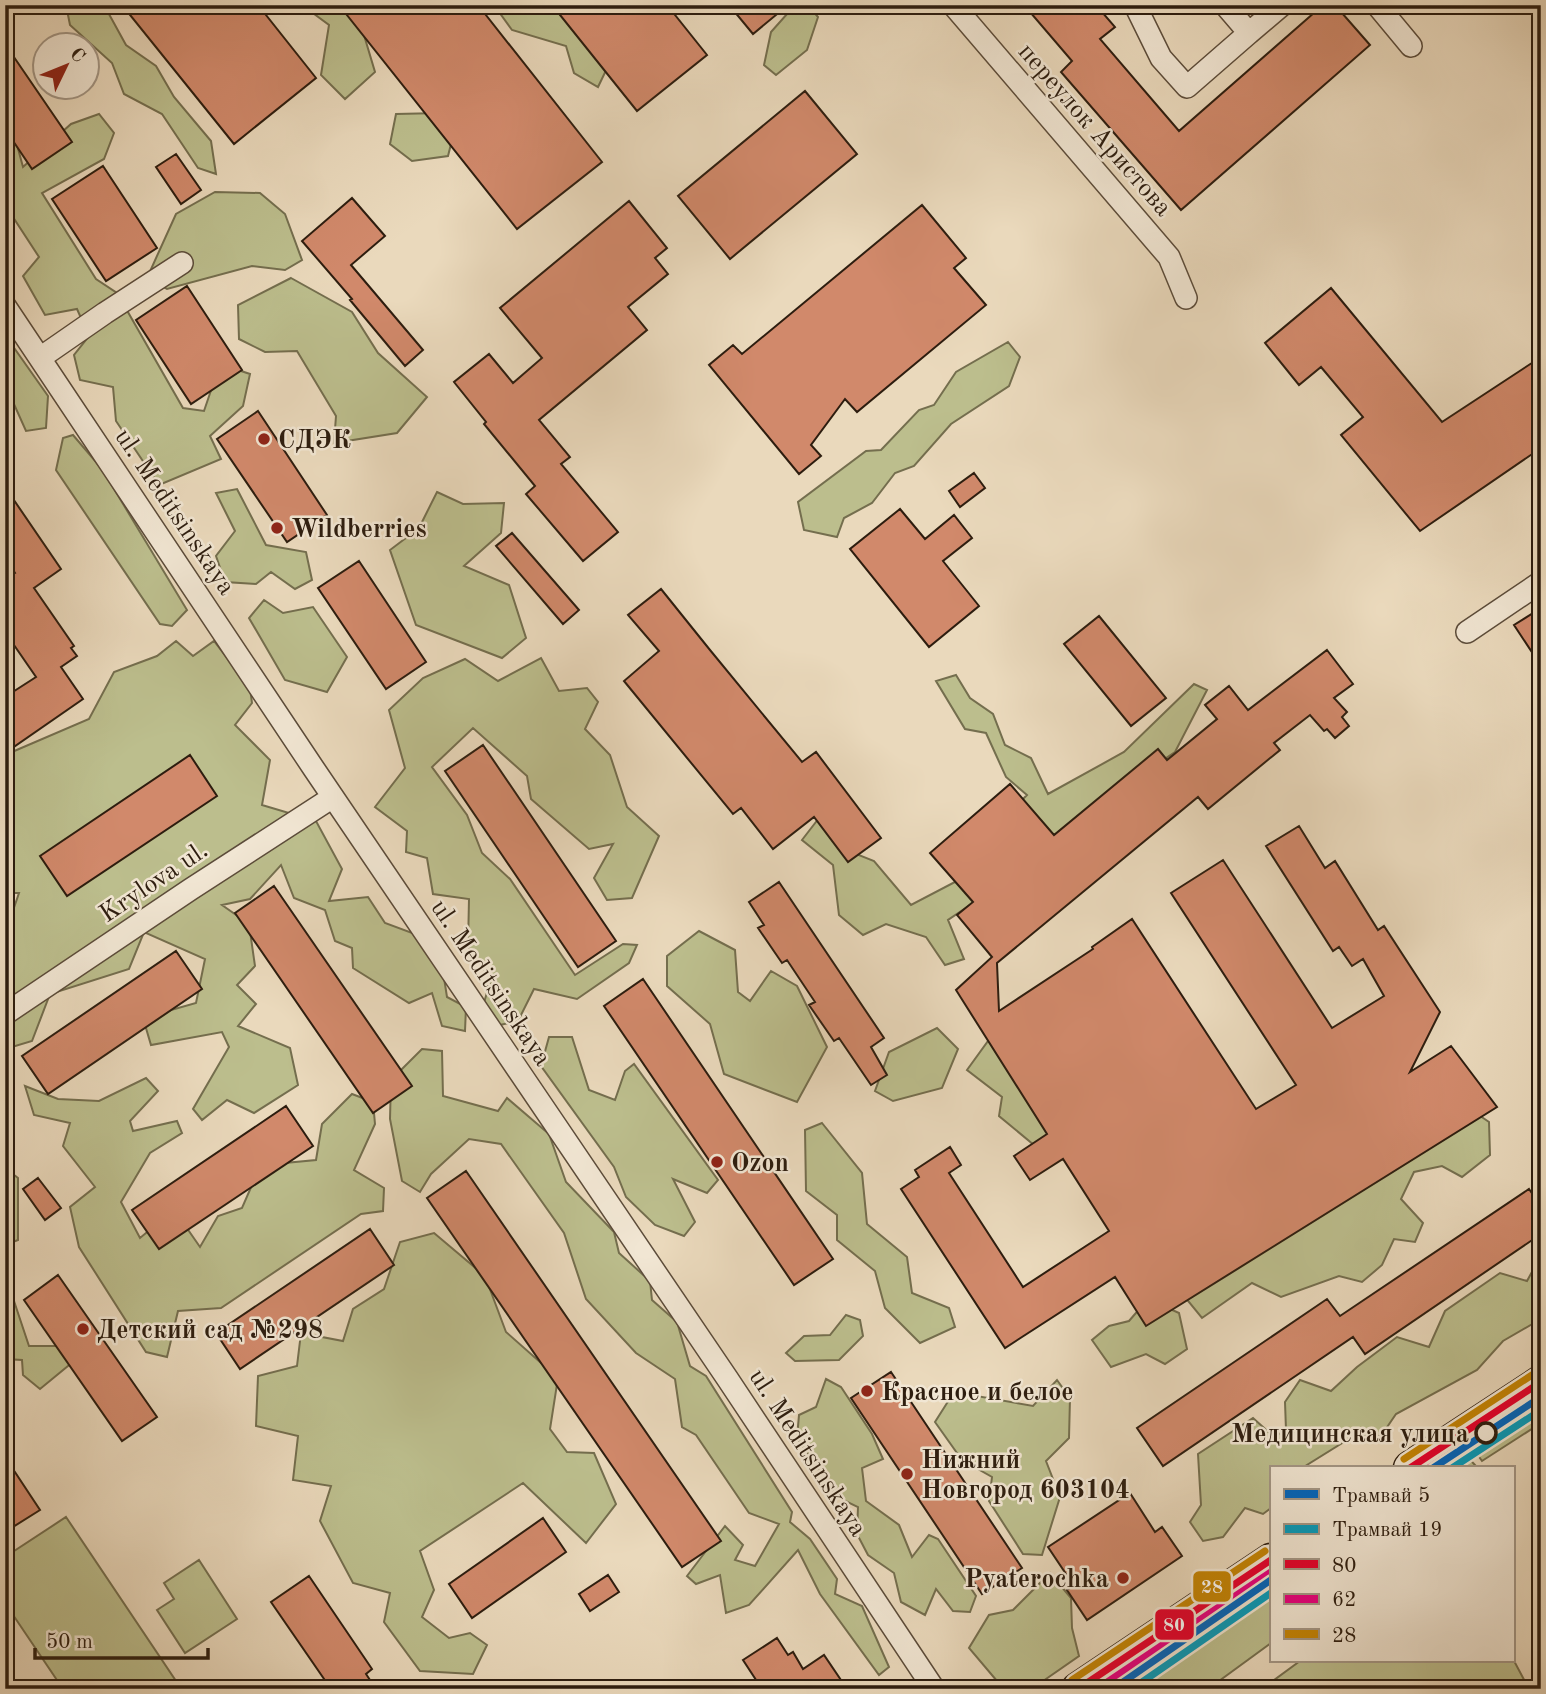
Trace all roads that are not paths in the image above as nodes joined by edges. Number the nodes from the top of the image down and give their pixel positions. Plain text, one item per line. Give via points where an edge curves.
1 (953, 5) edge
2 (1135, 5) edge
3 (1225, 5) edge
4 (1282, 5) edge
5 (1377, 5) edge
6 (1249, 33) junction
7 (1411, 46) dead end
8 (182, 263) dead end
9 (1186, 299) dead end
10 (5, 306) edge
11 (40, 358) junction
12 (1541, 582) edge
13 (1467, 632) dead end
14 (333, 797) junction
15 (5, 1014) edge
16 (1541, 1382) edge
17 (1413, 1466) edge
18 (1270, 1561) edge
19 (934, 1689) edge
20 (1078, 1689) edge

1 - 9 street, переулок Аристова via 1169,257
2 - 6 street via 1161,58 1187,87
3 - 6 street
4 - 6 street
5 - 7 street
8 - 11 street
10 - 11 street, ul. Meditsinskaya
11 - 14 street, ul. Meditsinskaya
12 - 13 street
14 - 15 street, Krylova ul.
14 - 19 street, ul. Meditsinskaya
16 - 17 street
18 - 20 street

